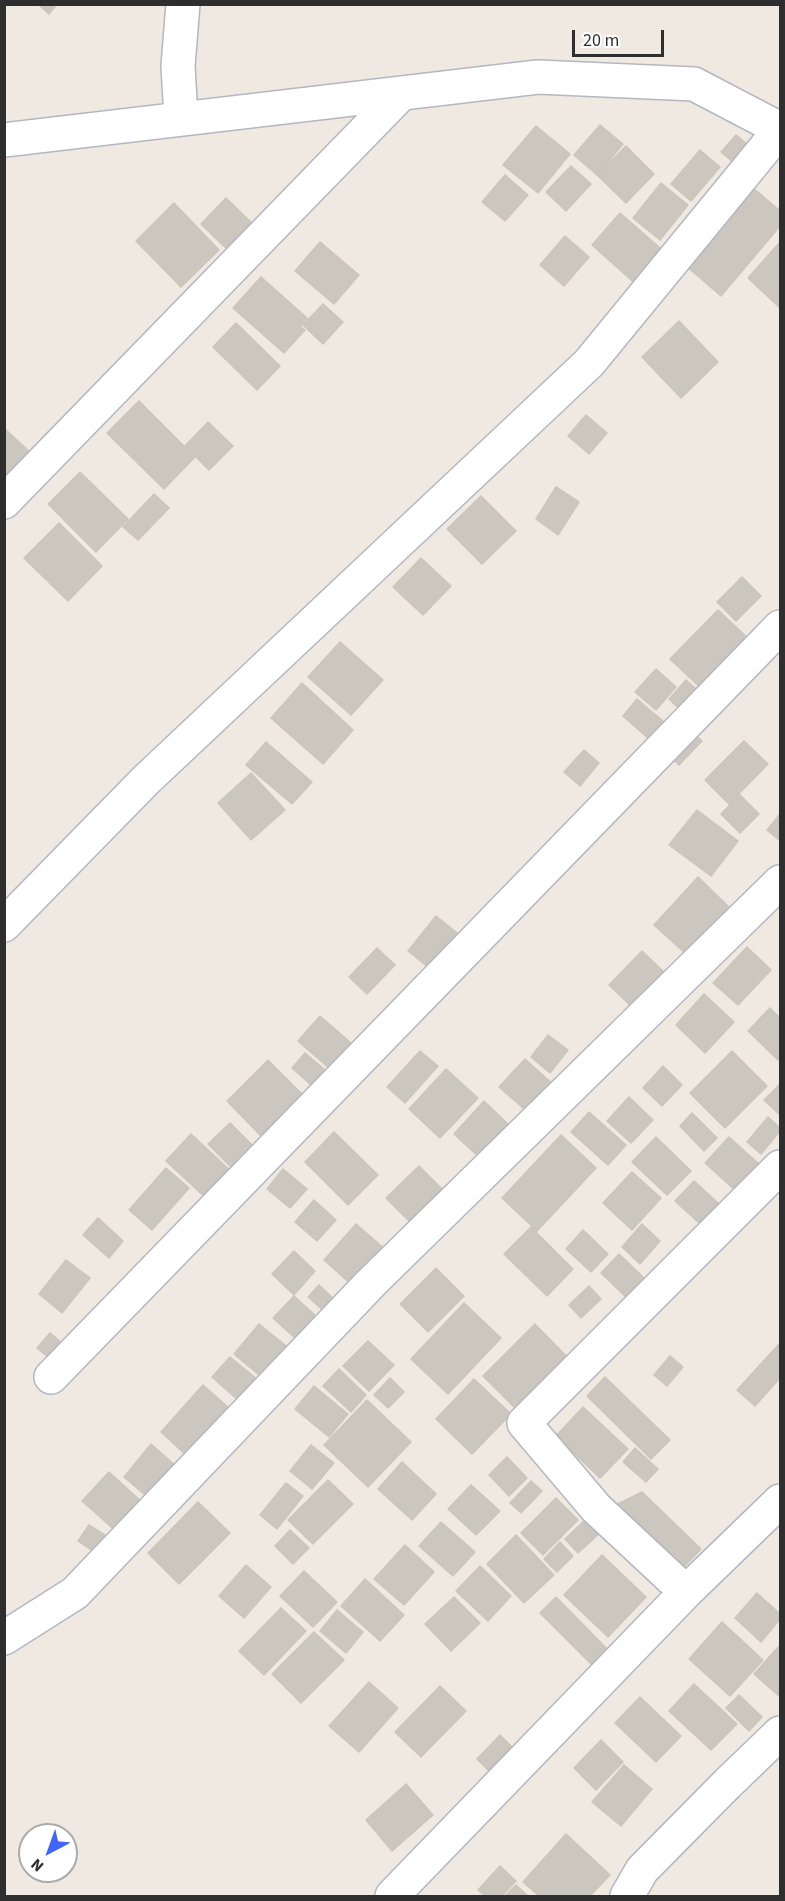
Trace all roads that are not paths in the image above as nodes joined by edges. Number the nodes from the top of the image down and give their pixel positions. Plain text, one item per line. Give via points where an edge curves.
1 (183, 4) edge
2 (401, 94) junction
3 (181, 118) junction
4 (780, 130) edge
5 (4, 141) edge
6 (4, 502) edge
7 (780, 627) edge
8 (780, 882) edge
9 (4, 925) edge
10 (780, 1167) edge
11 (51, 1377) dead end
12 (780, 1501) edge
13 (686, 1592) junction
14 (4, 1638) edge
15 (780, 1733) edge
16 (392, 1896) edge
17 (627, 1896) edge

1 - 3 street via 178,66
2 - 3 street
2 - 4 street via 538,77 694,84
2 - 6 street
3 - 5 street
4 - 9 street via 589,363 146,780
7 - 11 street
8 - 14 street via 371,1283 75,1593
10 - 13 street via 524,1423 596,1508
12 - 13 street
13 - 16 street
15 - 17 street via 642,1870

